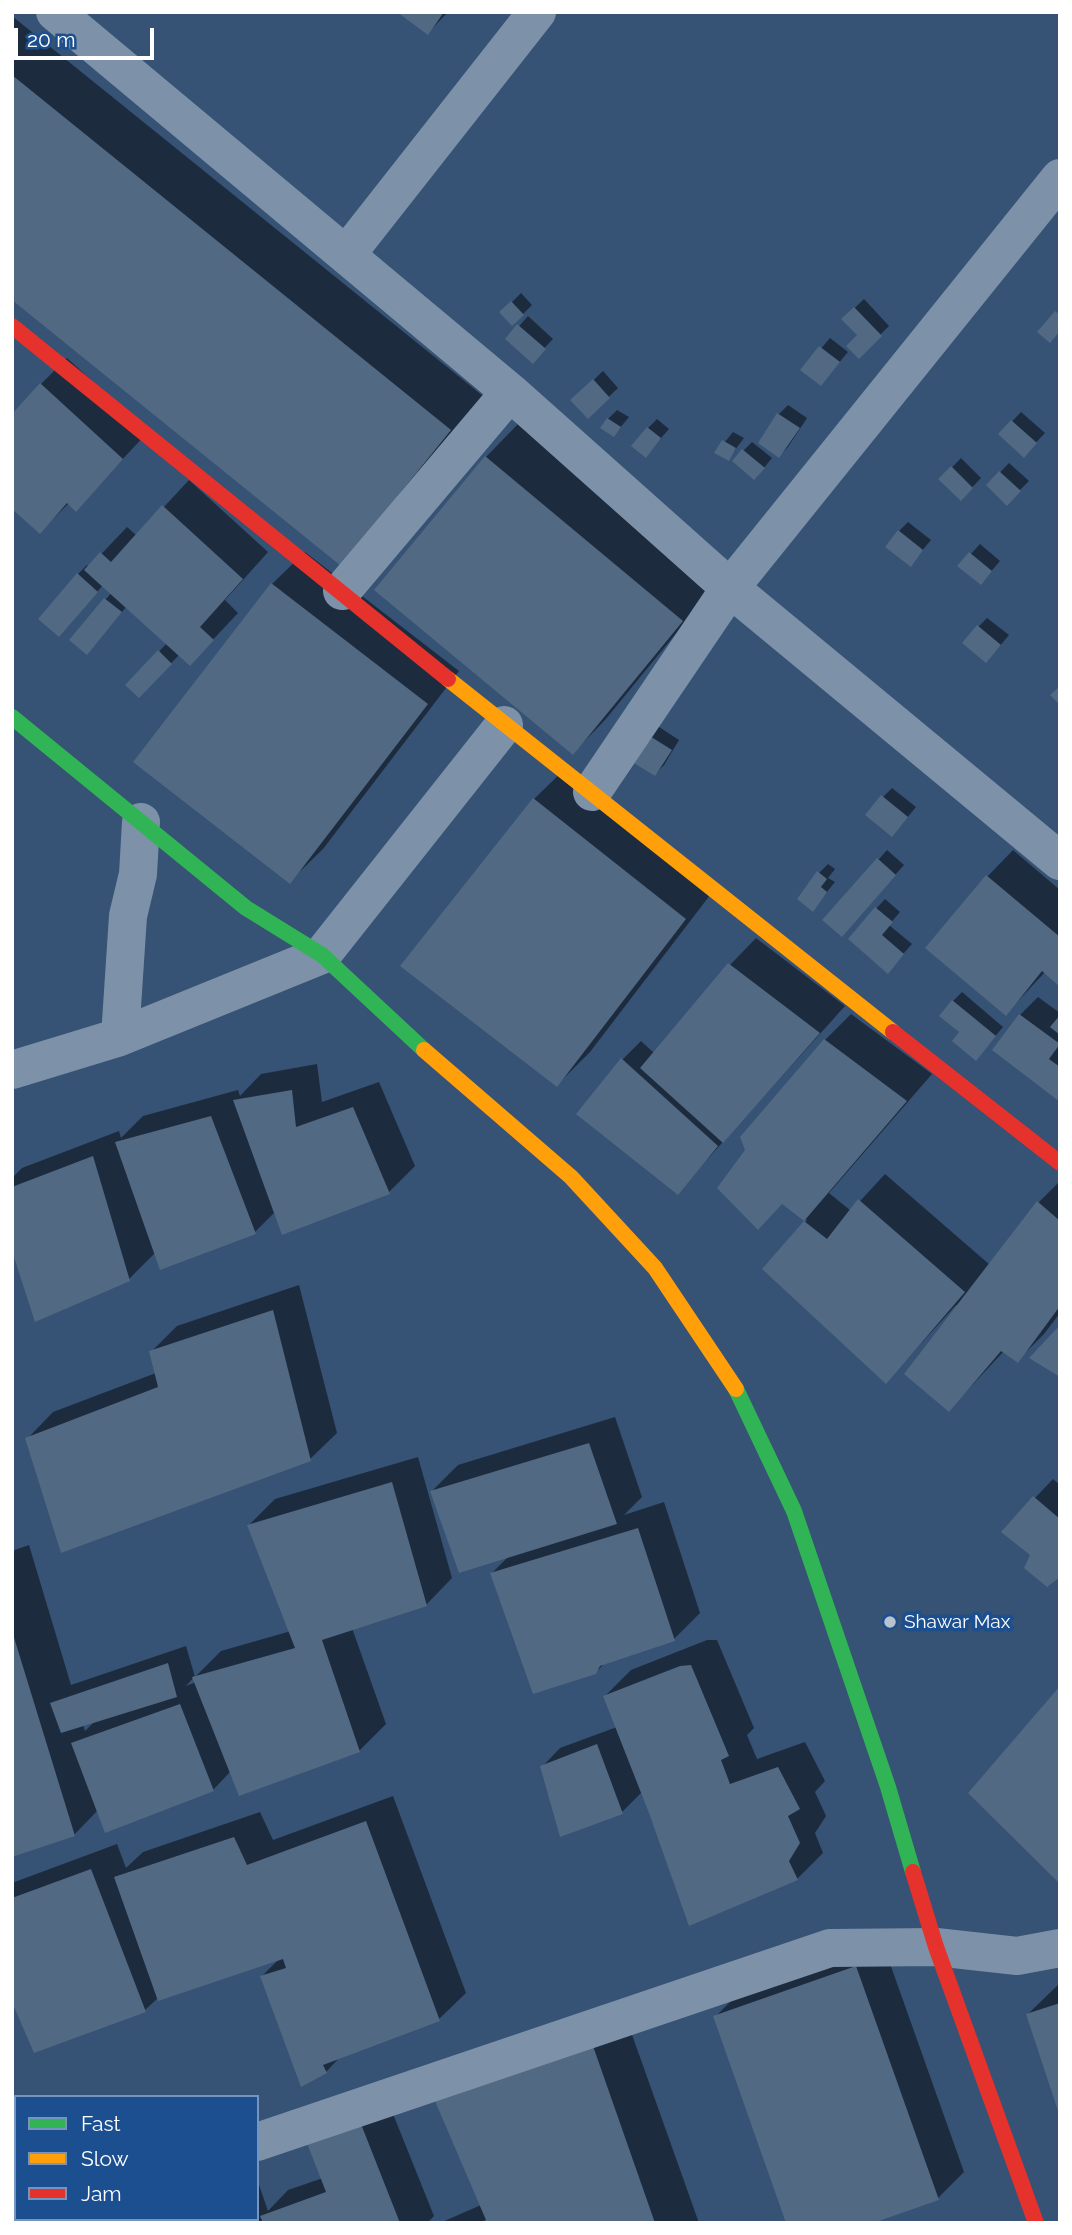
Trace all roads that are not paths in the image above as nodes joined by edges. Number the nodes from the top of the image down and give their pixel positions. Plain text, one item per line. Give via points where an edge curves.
1 (55, 12) edge
2 (537, 12) edge
3 (1060, 178) edge
4 (346, 255) junction
5 (12, 326) edge
6 (510, 392) junction
7 (730, 588) junction
8 (342, 591) junction
9 (12, 717) edge
10 (504, 725) junction
11 (592, 792) junction
12 (141, 822) junction
13 (1060, 861) edge
14 (322, 955) junction
15 (120, 1037) junction
16 (12, 1070) edge
17 (1060, 1163) edge
18 (936, 1947) junction
19 (1060, 1948) edge
20 (259, 2141) edge
21 (1036, 2223) edge

1 - 4 street
2 - 4 street
3 - 7 street
4 - 6 street
5 - 8 street
6 - 7 street
6 - 8 street
7 - 11 street
7 - 13 street
8 - 10 street
9 - 12 street
10 - 11 street
10 - 14 street
11 - 17 street
12 - 14 street via 246,908
12 - 15 street via 138,874 128,916
14 - 15 street
14 - 18 street via 571,1177 655,1268 736,1388 794,1511 888,1787
15 - 16 street
18 - 19 street via 1017,1956
18 - 20 street via 830,1948
18 - 21 street

